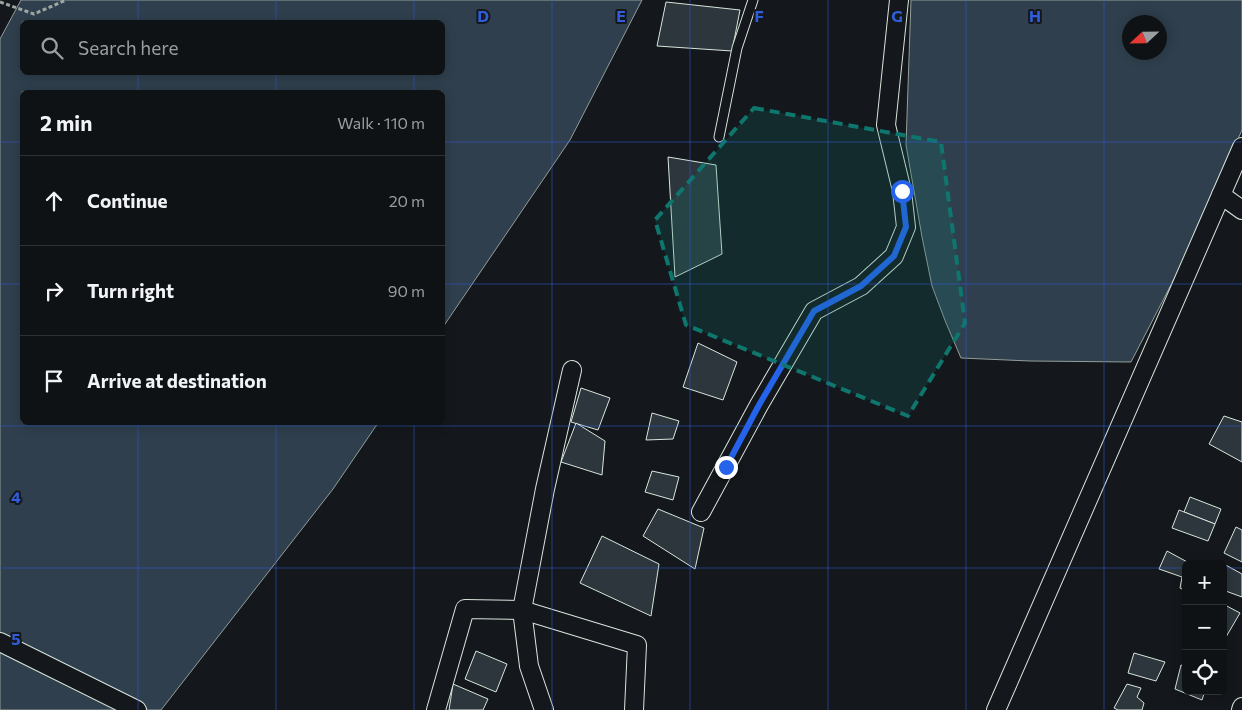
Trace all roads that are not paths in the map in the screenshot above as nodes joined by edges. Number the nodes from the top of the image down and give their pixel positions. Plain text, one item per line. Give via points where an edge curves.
1 (753, 0) edge
2 (900, 0) edge
3 (719, 137) dead end
4 (1242, 147) edge
5 (1221, 195) junction
6 (1242, 210) edge
7 (572, 370) dead end
8 (701, 512) dead end
9 (522, 610) junction
10 (0, 642) edge
11 (137, 710) edge
12 (436, 710) edge
13 (544, 710) edge
14 (634, 710) edge
15 (996, 710) edge

1 - 3 lane via 737,48
2 - 8 street via 886,125 902,191 906,227 894,256 861,286 814,311
4 - 5 street
5 - 6 street
5 - 15 street
7 - 9 street
9 - 12 street via 465,609
9 - 13 street via 529,666
9 - 14 street via 637,645
10 - 11 street

